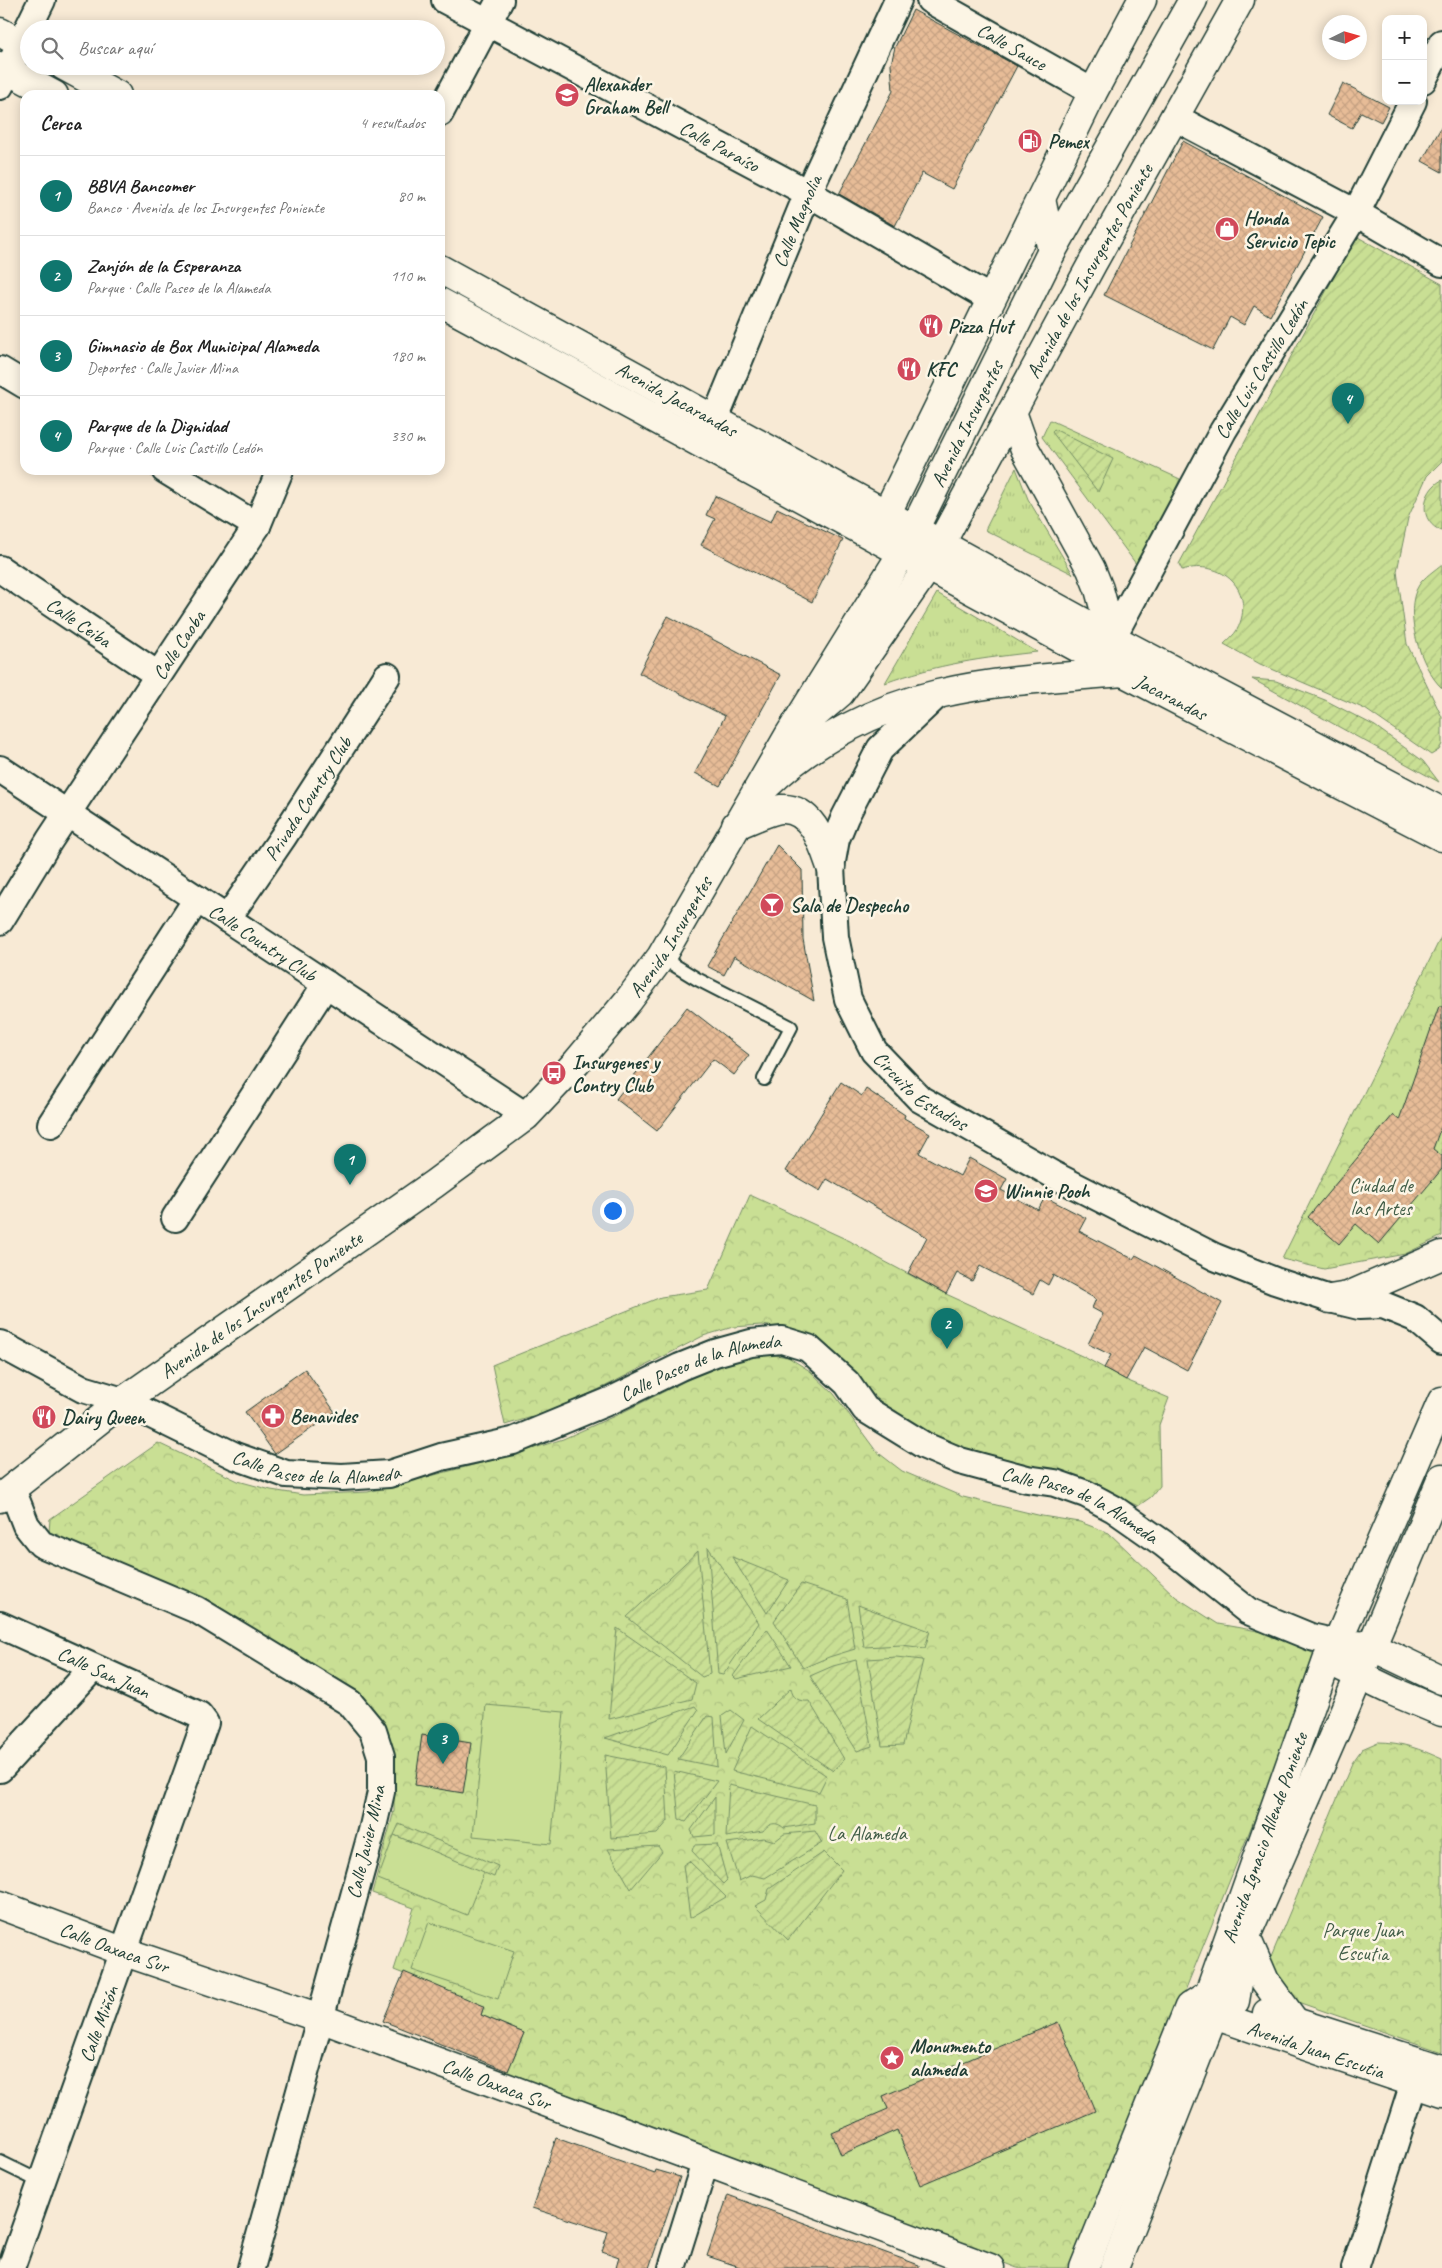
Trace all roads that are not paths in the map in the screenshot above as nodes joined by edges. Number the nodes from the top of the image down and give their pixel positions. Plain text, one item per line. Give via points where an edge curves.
1 (42, 0) edge
2 (445, 0) edge
3 (500, 0) edge
4 (898, 0) edge
5 (930, 0) edge
6 (1142, 0) edge
7 (1193, 0) edge
8 (1240, 0) edge
9 (29, 20) edge
10 (488, 23) junction
11 (16, 41) edge
12 (1442, 44) edge
13 (1427, 72) edge
14 (2, 74) edge
15 (80, 75) edge
16 (42, 90) edge
17 (108, 90) edge
18 (1093, 92) junction
19 (445, 104) edge
20 (1411, 105) edge
21 (1174, 117) junction
22 (808, 193) junction
23 (1041, 199) junction
24 (1356, 213) junction
25 (1052, 251) junction
26 (1442, 263) edge
27 (445, 272) edge
28 (991, 299) junction
29 (445, 305) edge
30 (0, 370) edge
31 (20, 382) edge
32 (1012, 412) junction
33 (715, 419) junction
34 (704, 446) junction
35 (174, 475) edge
36 (278, 475) edge
37 (887, 513) junction
38 (257, 526) junction
39 (875, 537) junction
40 (909, 540) junction
41 (942, 544) junction
42 (928, 567) junction
43 (0, 569) edge
44 (1112, 638) junction
45 (1123, 672) junction
46 (158, 675) junction
47 (386, 676) dead end
48 (938, 694) junction
49 (788, 737) junction
50 (0, 769) edge
51 (1442, 812) edge
52 (68, 814) junction
53 (736, 825) junction
54 (1442, 837) edge
55 (831, 867) junction
56 (197, 899) junction
57 (227, 919) junction
58 (0, 921) edge
59 (661, 957) junction
60 (326, 984) junction
61 (764, 1079) dead end
62 (526, 1116) junction
63 (51, 1124) dead end
64 (175, 1218) dead end
65 (1442, 1255) edge
66 (1330, 1299) junction
67 (1442, 1341) edge
68 (0, 1344) edge
69 (123, 1401) junction
70 (1442, 1401) edge
71 (1442, 1478) edge
72 (6, 1494) edge
73 (0, 1625) edge
74 (1371, 1646) junction
75 (1332, 1652) junction
76 (93, 1668) junction
77 (1358, 1675) junction
78 (1442, 1680) edge
79 (1394, 1692) junction
80 (1442, 1712) edge
81 (1343, 1714) junction
82 (205, 1723) joint
83 (0, 1769) edge
84 (0, 1905) edge
85 (1246, 1936) junction
86 (125, 1952) junction
87 (1212, 2004) junction
88 (320, 2018) junction
89 (1295, 2022) junction
90 (1433, 2078) edge
91 (0, 2162) edge
92 (705, 2163) junction
93 (41, 2182) junction
94 (11, 2268) edge
95 (251, 2268) edge
96 (672, 2268) edge
97 (990, 2268) edge
98 (1084, 2268) edge
99 (1114, 2268) edge
100 (1355, 2268) edge

1 - 9 street
2 - 10 street, Calle Paraíso
3 - 10 street
4 - 22 street, Calle Magnolia
5 - 18 street, Calle Sauce
6 - 18 main road
7 - 25 main road, Avenida Insurgentes
8 - 21 main road, Avenida de los Insurgentes Poniente
10 - 19 street
10 - 22 street, Calle Paraíso
11 - 14 street
12 - 13 street
14 - 16 main road
15 - 17 main road
18 - 23 main road
20 - 24 street, Calle Luis Castillo Ledón
21 - 24 street
21 - 32 main road, Avenida de los Insurgentes Poniente
22 - 28 street, Calle Paraíso
22 - 33 street, Calle Magnolia
23 - 25 main road
23 - 28 main road
24 - 26 street
24 - 44 street, Calle Luis Castillo Ledón via 1223,431
25 - 40 main road, Avenida Insurgentes
27 - 33 main road, Avenida Jacarandas
28 - 37 main road
29 - 34 main road, Avenida Jacarandas
30 - 31 street
32 - 41 main road, Avenida de los Insurgentes Poniente
32 - 44 main road via 1025,449 1091,569
33 - 34 street, Calle Magnolia
33 - 37 main road, Avenida Jacarandas
34 - 39 main road, Avenida Jacarandas
35 - 38 street
36 - 38 street, Calle Caoba
37 - 39 main road
37 - 40 main road, Avenida Jacarandas
38 - 46 street, Calle Caoba
39 - 40 main road, Avenida Jacarandas
40 - 41 main road, Jacarandas
40 - 42 main road, Jacarandas
40 - 49 main road, Avenida Insurgentes
41 - 42 main road, Avenida Insurgentes
41 - 44 main road, Jacarandas
42 - 45 main road, Jacarandas
42 - 49 main road, Avenida Insurgentes via 840,693
43 - 46 street, Calle Ceiba
44 - 51 main road, Jacarandas
45 - 48 main road via 1018,681
45 - 54 main road, Jacarandas
46 - 52 street, Calle Caoba
47 - 57 street, Privada Country Club
48 - 53 main road via 885,711 821,744 767,785
48 - 55 street, Circuito Estadios via 880,749 845,817 836,839
49 - 53 main road, Avenida Insurgentes
50 - 52 street, Calle Country Club
52 - 56 street, Calle Country Club
52 - 58 street, Calle Caoba
53 - 55 main road via 781,809 798,813 814,828
53 - 59 main road, Avenida Insurgentes
55 - 66 street, Circuito Estadios via 835,937 848,999 874,1051 920,1099 1052,1174 1215,1257
56 - 57 street, Calle Country Club
56 - 63 street
57 - 60 street, Calle Country Club
59 - 61 lane via 790,1028
59 - 62 main road, Avenida Insurgentes via 577,1062
60 - 62 street, Calle Country Club
60 - 64 street
62 - 69 main road, Avenida de los Insurgentes Poniente
65 - 66 main road via 1348,1296
66 - 67 street, Circuito Estadios via 1360,1306 1383,1305 1415,1318
68 - 69 street, Calle Paseo de la Alameda via 83,1389
69 - 72 main road, Avenida de los Insurgentes Poniente
69 - 75 street, Calle Paseo de la Alameda via 235,1456 286,1474 342,1477 389,1474 441,1457 513,1441 715,1353 751,1343 782,1340 808,1348 847,1383 864,1409 925,1446 960,1461 1027,1479 1056,1483 1086,1494 1164,1544 1248,1612 1311,1637
70 - 75 main road, Avenida Ignacio Allende Poniente
71 - 74 main road, Avenida Ignacio Allende Poniente
72 - 88 street, Calle Javier Mina via 41,1544 197,1610 350,1703 373,1732 381,1756 381,1792
73 - 76 street, Calle San Juan
74 - 75 main road
74 - 77 main road, Avenida Ignacio Allende Poniente
74 - 78 main road
75 - 77 main road
75 - 87 main road, Avenida Ignacio Allende Poniente
76 - 82 street, Calle San Juan via 198,1715
76 - 83 street
77 - 79 main road
77 - 81 main road, Avenida Ignacio Allende Poniente
79 - 80 main road
79 - 81 main road
81 - 85 main road, Avenida Ignacio Allende Poniente
82 - 86 street, Calle Miñón
84 - 86 main road, Calle Oaxaca Sur
85 - 87 main road, Avenida Ignacio Allende Poniente
85 - 89 main road via 1262,1976
86 - 88 main road, Calle Oaxaca Sur
86 - 93 street, Calle Miñón
87 - 89 main road, Avenida Juan Escutia
87 - 90 main road, Avenida Juan Escutia
87 - 98 main road, Avenida Ignacio Allende Poniente
87 - 99 main road, Avenida Ignacio Allende Poniente
88 - 92 main road, Calle Oaxaca Sur
88 - 95 street, Calle Javier Mina
89 - 90 main road, Avenida Juan Escutia
90 - 100 street
91 - 93 lane
92 - 96 street
92 - 97 main road, Calle Oaxaca Sur
93 - 94 street, Calle Miñón

